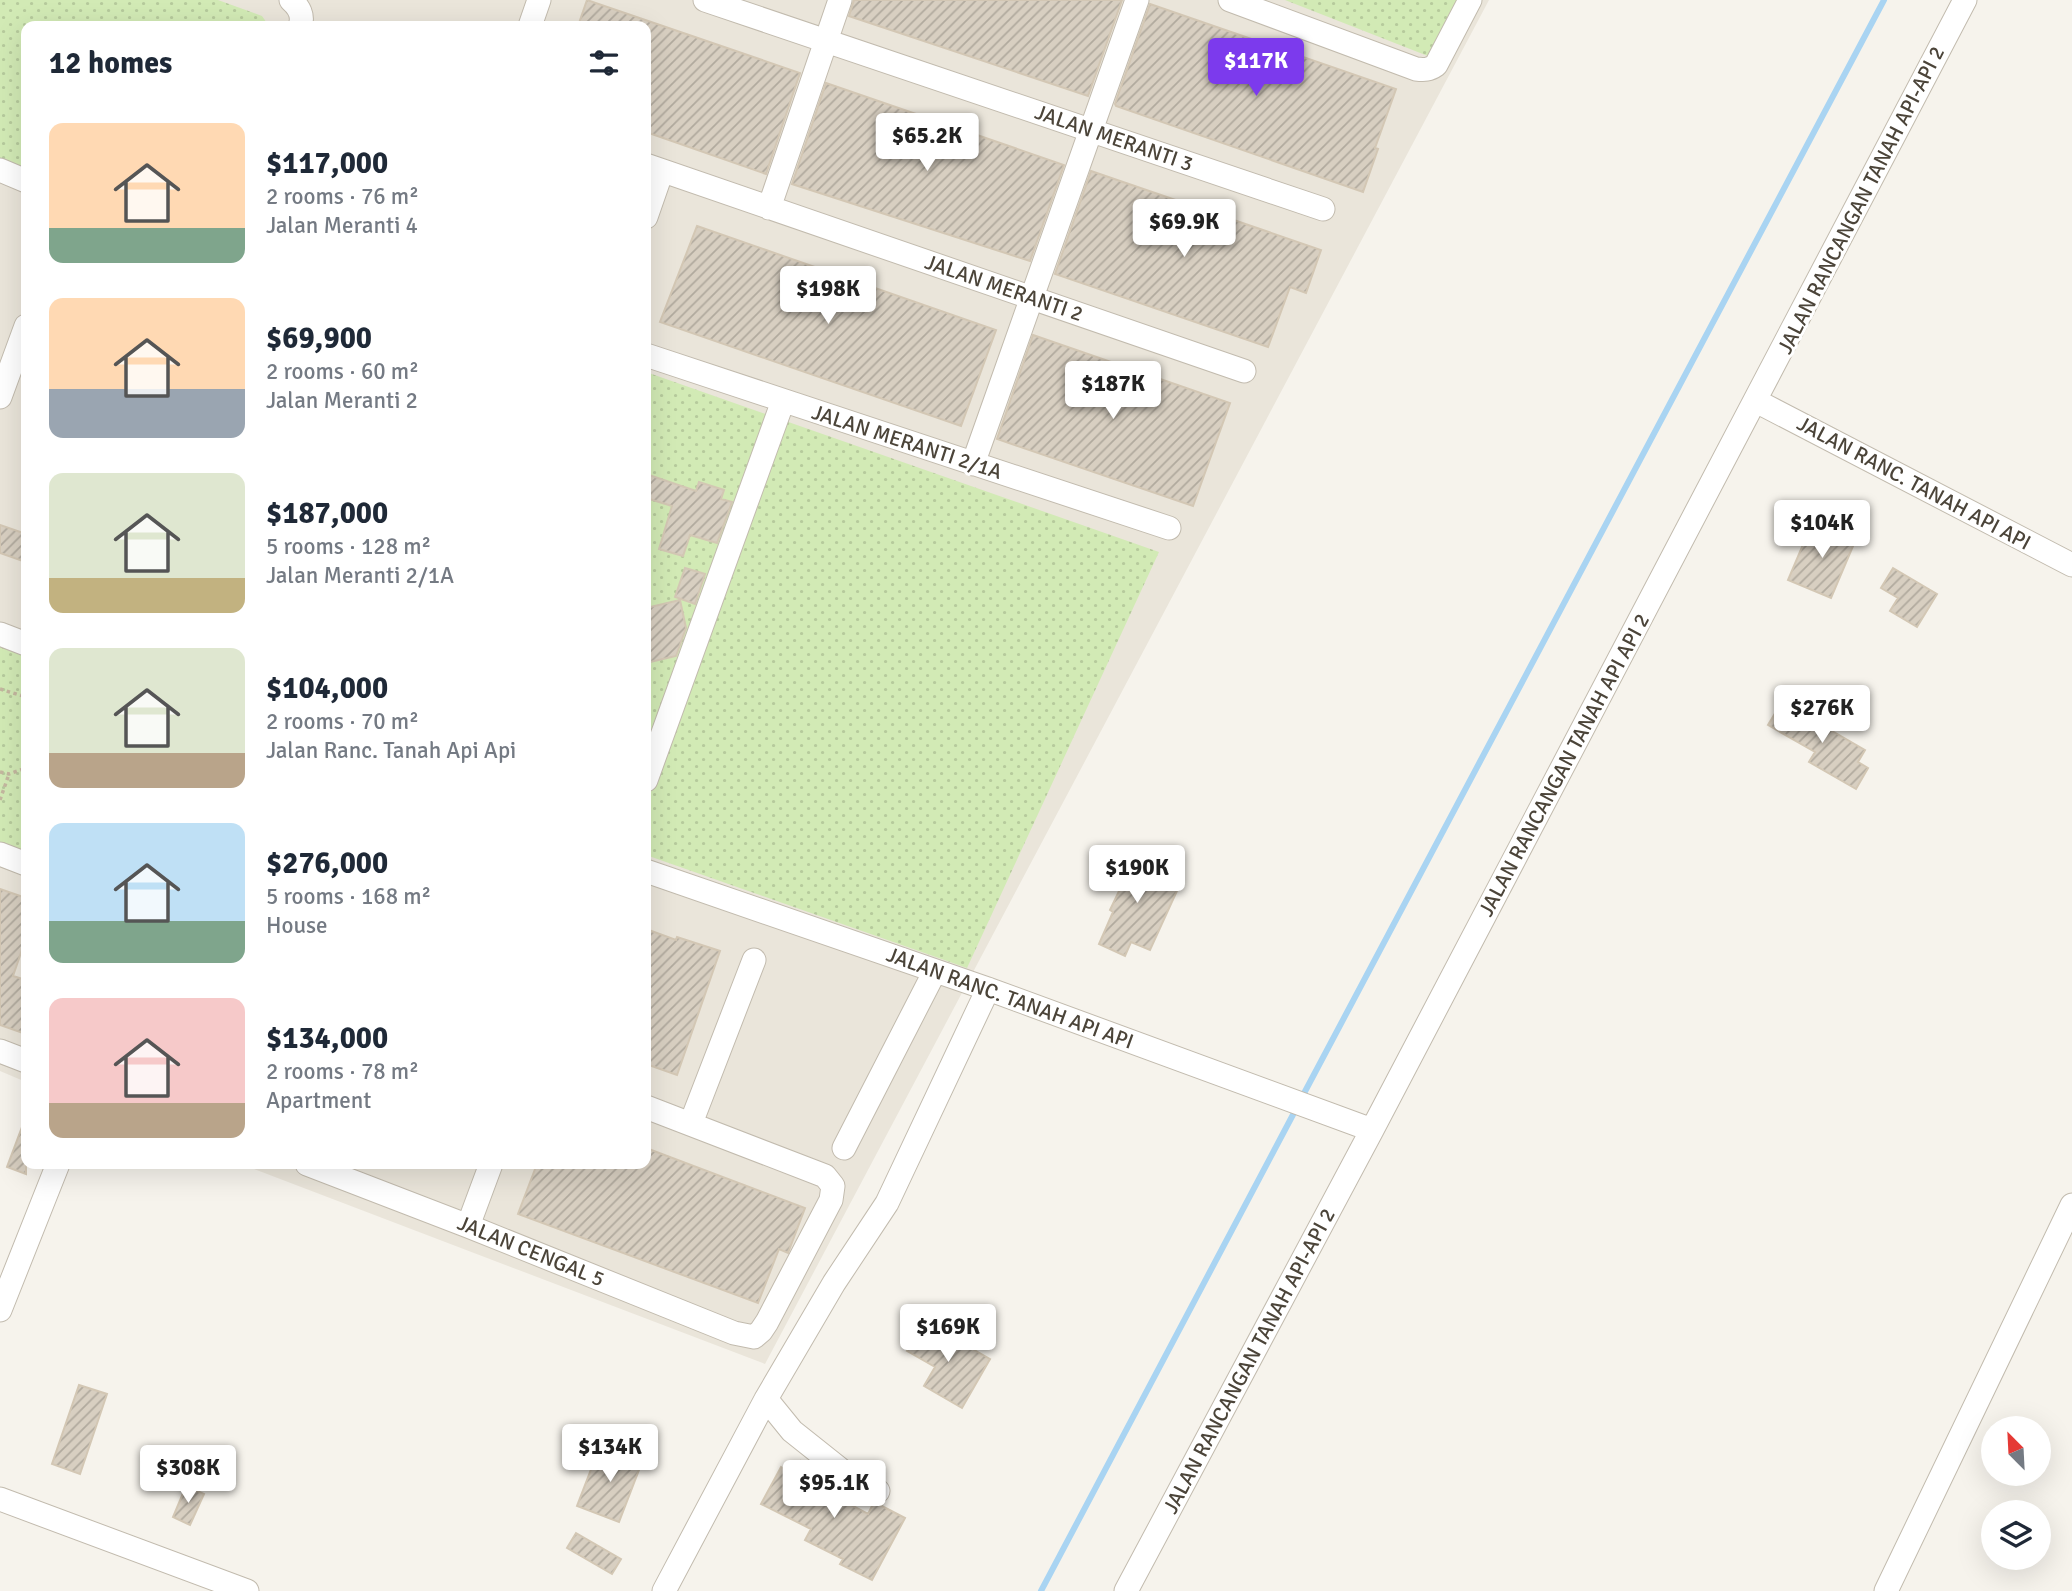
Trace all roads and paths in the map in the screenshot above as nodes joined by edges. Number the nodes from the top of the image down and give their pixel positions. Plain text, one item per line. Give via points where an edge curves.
1 (291, 0) edge
2 (539, 0) edge
3 (705, 0) edge
4 (840, 0) edge
5 (1137, 0) edge
6 (1230, 0) edge
7 (1470, 0) edge
8 (1965, 0) edge
9 (302, 21) edge
10 (532, 21) edge
11 (826, 41) junction
12 (1091, 130) junction
13 (654, 168) edge
14 (0, 170) edge
15 (21, 179) edge
16 (651, 186) edge
17 (769, 208) junction
18 (1323, 209) dead end
19 (1031, 298) junction
20 (21, 340) edge
21 (651, 357) edge
22 (1244, 371) dead end
23 (0, 397) edge
24 (783, 401) junction
25 (1756, 401) junction
26 (973, 464) junction
27 (1169, 528) dead end
28 (2072, 565) edge
29 (0, 634) edge
30 (21, 642) edge
31 (0, 688) edge
32 (21, 695) edge
33 (651, 766) edge
34 (21, 770) edge
35 (0, 772) edge
36 (9, 774) junction
37 (0, 800) edge
38 (0, 854) edge
39 (21, 862) edge
40 (651, 873) edge
41 (754, 960) dead end
42 (935, 971) junction
43 (988, 989) junction
44 (0, 1051) edge
45 (21, 1059) edge
46 (651, 1109) edge
47 (691, 1123) junction
48 (1372, 1130) junction
49 (844, 1148) dead end
50 (56, 1169) edge
51 (320, 1169) edge
52 (489, 1169) edge
53 (2072, 1205) edge
54 (468, 1226) junction
55 (0, 1310) edge
56 (766, 1399) junction
57 (878, 1491) dead end
58 (0, 1499) edge
59 (247, 1591) edge
60 (663, 1591) edge
61 (1126, 1591) edge
62 (1886, 1591) edge

1 - 9 street
2 - 10 street
3 - 11 street, JALAN MERANTI 3
4 - 11 street
5 - 12 street
6 - 7 street via 1416,69 1436,65
8 - 25 street, JALAN RANCANGAN TANAH API-API 2
11 - 12 street, JALAN MERANTI 3
11 - 17 street
12 - 18 street, JALAN MERANTI 3
12 - 19 street
13 - 16 street
13 - 17 street, JALAN MERANTI 2
14 - 15 street
17 - 19 street, JALAN MERANTI 2
19 - 22 street, JALAN MERANTI 2
19 - 26 street
20 - 23 street
21 - 24 street, JALAN MERANTI 2/1A
24 - 26 street, JALAN MERANTI 2/1A
24 - 33 street
25 - 28 street, JALAN RANC. TANAH API API
25 - 48 street, JALAN RANCANGAN TANAH API API 2
26 - 27 street, JALAN MERANTI 2/1A
29 - 30 street
31 - 32 path
34 - 36 path
35 - 36 path
36 - 37 path
38 - 39 street
40 - 42 street, JALAN RANC. TANAH API API
41 - 47 street
42 - 43 street, JALAN RANC. TANAH API API
42 - 49 street
43 - 48 street, JALAN RANC. TANAH API API
43 - 56 street via 887,1203
44 - 45 street
46 - 47 street
47 - 54 street, JALAN CENGAL 5 via 825,1176 833,1186 831,1200 754,1337 734,1333
48 - 61 street, JALAN RANCANGAN TANAH API-API 2
50 - 55 street
51 - 54 street, JALAN CENGAL 5
52 - 54 street
53 - 62 street
56 - 57 street via 792,1432 841,1470
56 - 60 street
58 - 59 street

